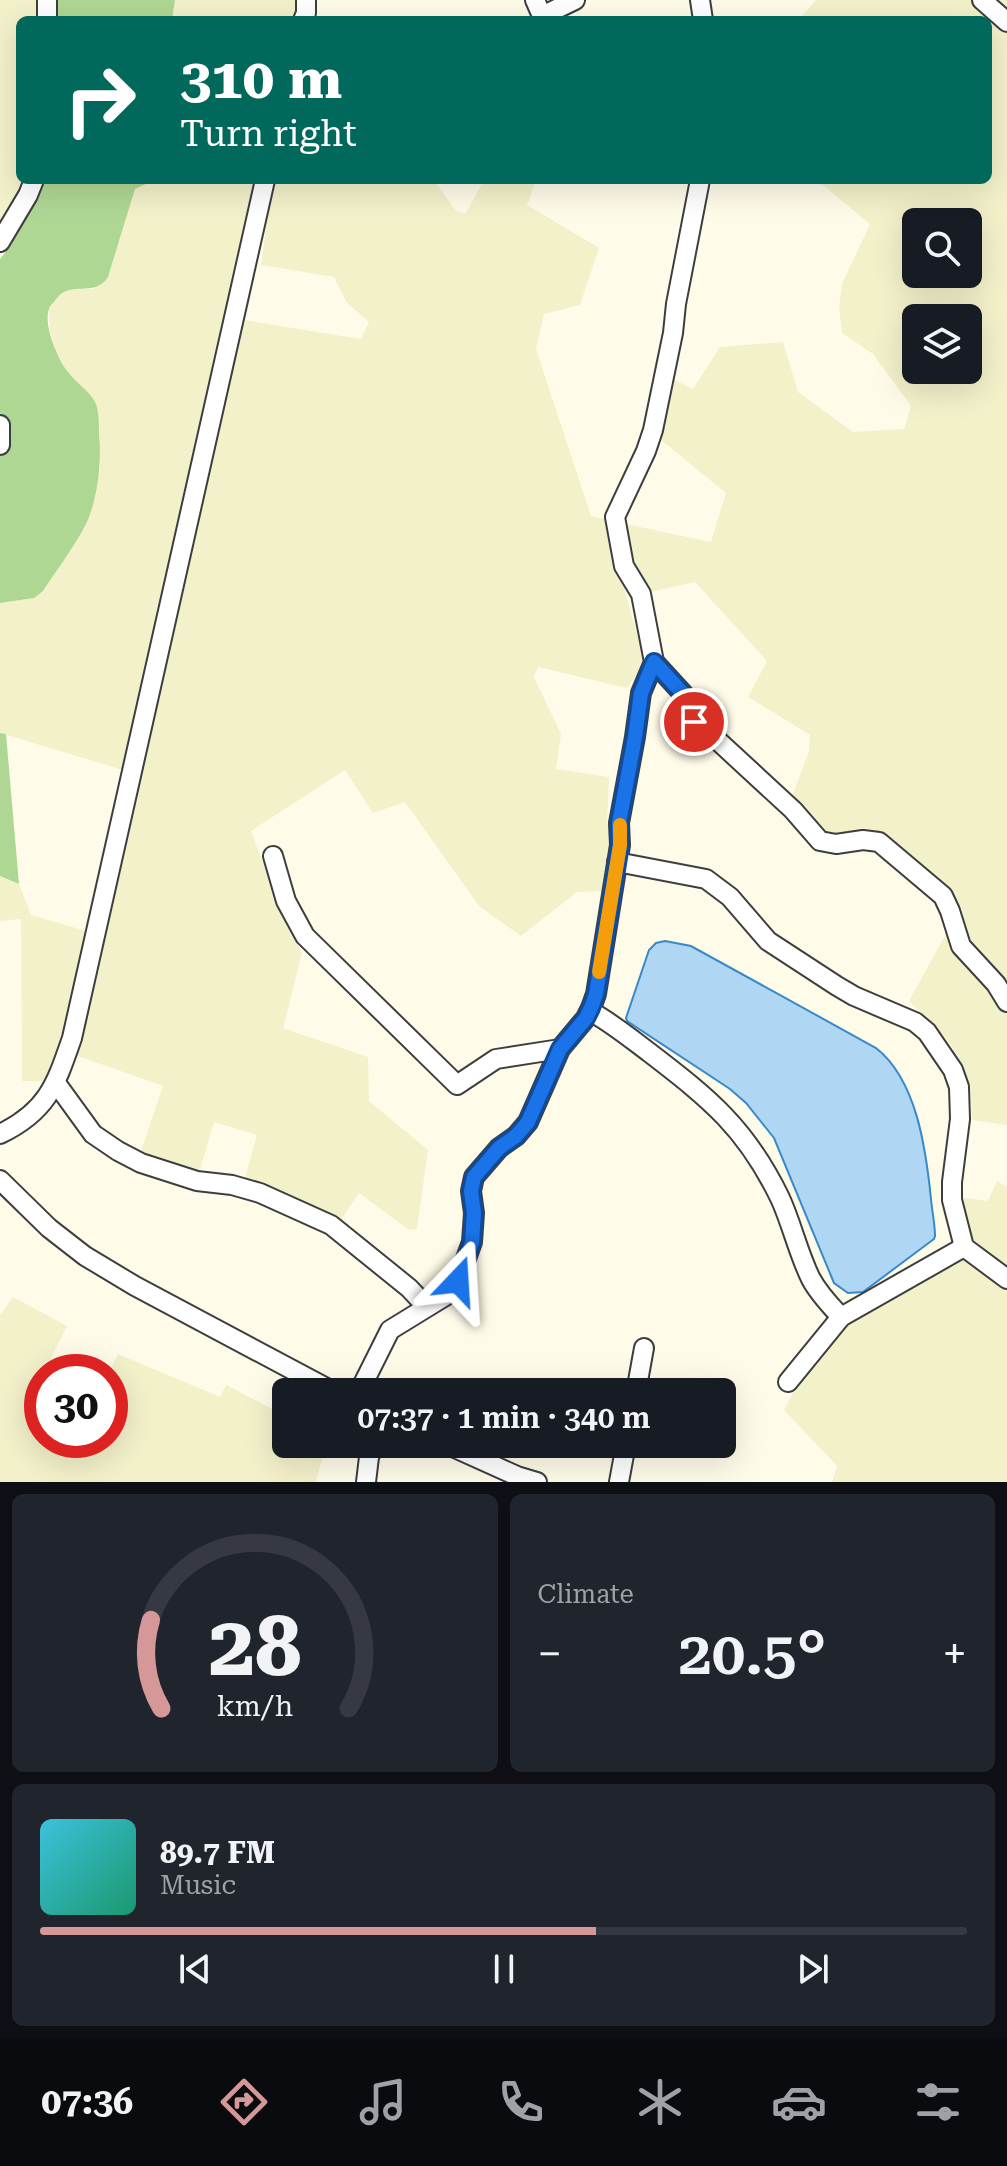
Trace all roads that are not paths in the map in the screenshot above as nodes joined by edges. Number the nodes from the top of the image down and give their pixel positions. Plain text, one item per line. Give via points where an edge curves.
1 (535, 0) edge
2 (575, 0) edge
3 (982, 0) edge
4 (1007, 22) edge
5 (32, 184) edge
6 (264, 184) edge
7 (699, 184) edge
8 (0, 242) edge
9 (0, 425) edge
10 (0, 445) edge
11 (654, 662) junction
12 (273, 856) dead end
13 (617, 862) junction
14 (1007, 1002) edge
15 (590, 1011) junction
16 (560, 1049) junction
17 (56, 1083) junction
18 (0, 1134) edge
19 (0, 1180) edge
20 (964, 1247) junction
21 (1007, 1279) edge
22 (426, 1306) junction
23 (841, 1317) junction
24 (644, 1348) dead end
25 (308, 1378) edge
26 (366, 1378) edge
27 (639, 1378) edge
28 (788, 1382) dead end
29 (369, 1458) edge
30 (477, 1458) edge
31 (623, 1458) edge
32 (366, 1482) edge
33 (537, 1482) edge
34 (619, 1482) edge

1 - 2 street via 542,16
3 - 4 street
5 - 8 street
6 - 17 street via 72,1038
7 - 11 street via 653,430 615,517 624,566 641,594
9 - 10 street
11 - 13 street via 641,693
11 - 14 street via 686,697 698,727 782,800 820,841 879,842 943,896 961,946
12 - 16 street via 286,901 305,936 457,1085 496,1059
13 - 15 street
13 - 20 street via 706,879 730,897 768,941 854,996 927,1032 959,1087 952,1200
15 - 16 street
15 - 23 street via 686,1079 745,1138 781,1201 811,1279
16 - 22 street via 528,1122 474,1177 470,1253 451,1291
17 - 18 street via 32,1113
17 - 22 street via 93,1134 118,1151 197,1181 260,1193 331,1225
19 - 25 street via 49,1228 98,1264
20 - 21 street
20 - 23 street
22 - 26 street via 390,1330
23 - 28 street
24 - 27 street
29 - 32 street
30 - 33 street
31 - 34 street

